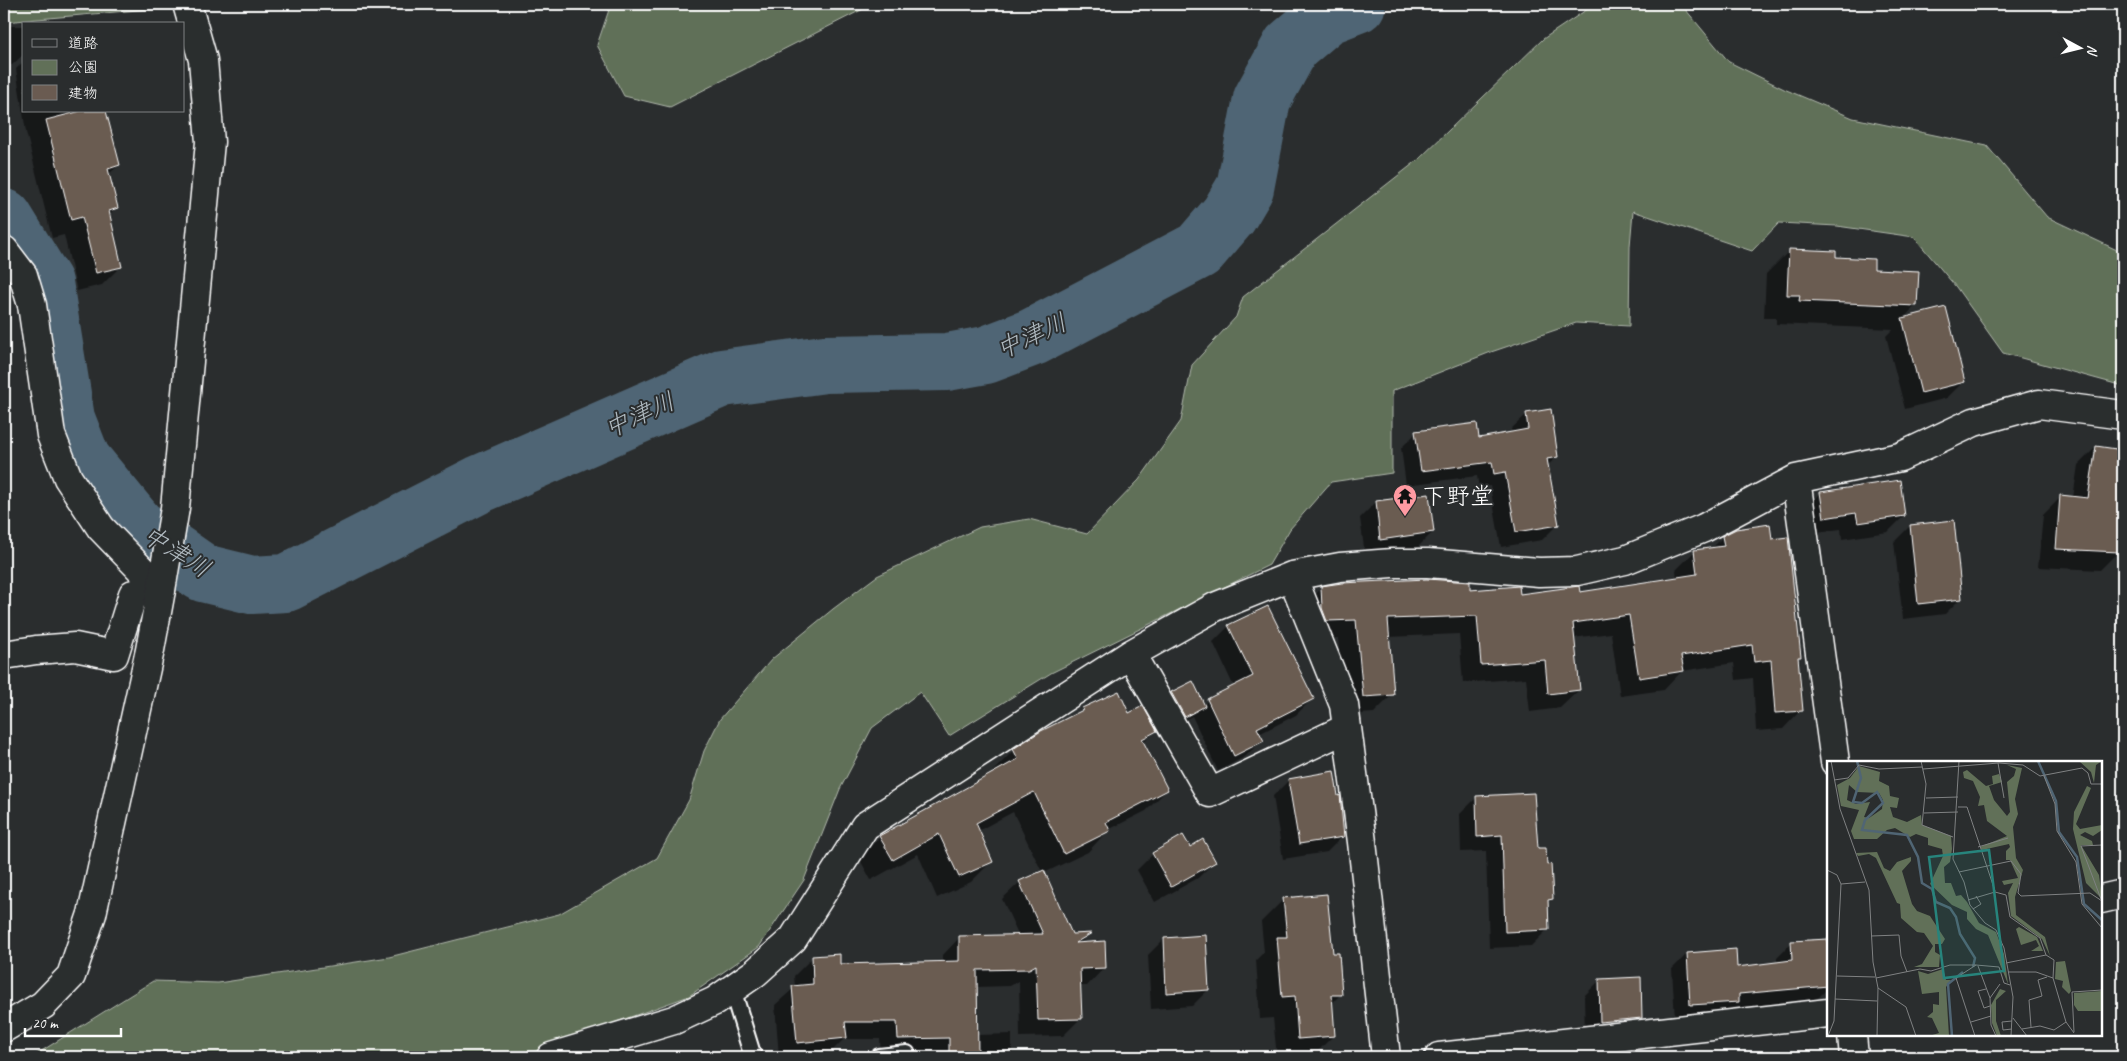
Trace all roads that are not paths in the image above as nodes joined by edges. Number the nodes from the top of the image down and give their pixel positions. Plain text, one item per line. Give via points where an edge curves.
1 (188, 4) edge
2 (4, 250) edge
3 (2123, 415) edge
4 (1796, 479) junction
5 (1292, 576) junction
6 (163, 581) junction
7 (1132, 654) junction
8 (4, 655) edge
9 (1346, 728) junction
10 (1835, 761) edge
11 (2123, 894) edge
12 (2102, 898) edge
13 (732, 989) junction
14 (1827, 1013) edge
15 (4, 1028) edge
16 (1852, 1036) edge
17 (907, 1054) dead end
18 (552, 1057) edge
19 (753, 1057) edge
20 (879, 1057) edge
21 (1386, 1057) edge
22 (1439, 1057) edge
23 (1854, 1057) edge

1 - 6 street via 202,60 210,142 175,508
2 - 6 street via 23,275 32,305 51,435 68,478 101,528
3 - 4 street via 2040,404 1974,422 1900,456
4 - 5 street via 1704,528 1625,560 1577,571 1538,572 1392,563 1340,567
4 - 10 street
5 - 7 street via 1215,607
5 - 9 street via 1344,705
6 - 8 street via 133,594 114,655 75,648
6 - 15 street via 92,914 71,976 43,1005
7 - 9 street via 1210,793
7 - 13 street via 865,826 793,939
9 - 21 street
11 - 12 street
13 - 18 street via 715,1001 674,1020
13 - 19 lane
14 - 22 street
16 - 23 street
17 - 20 lane

